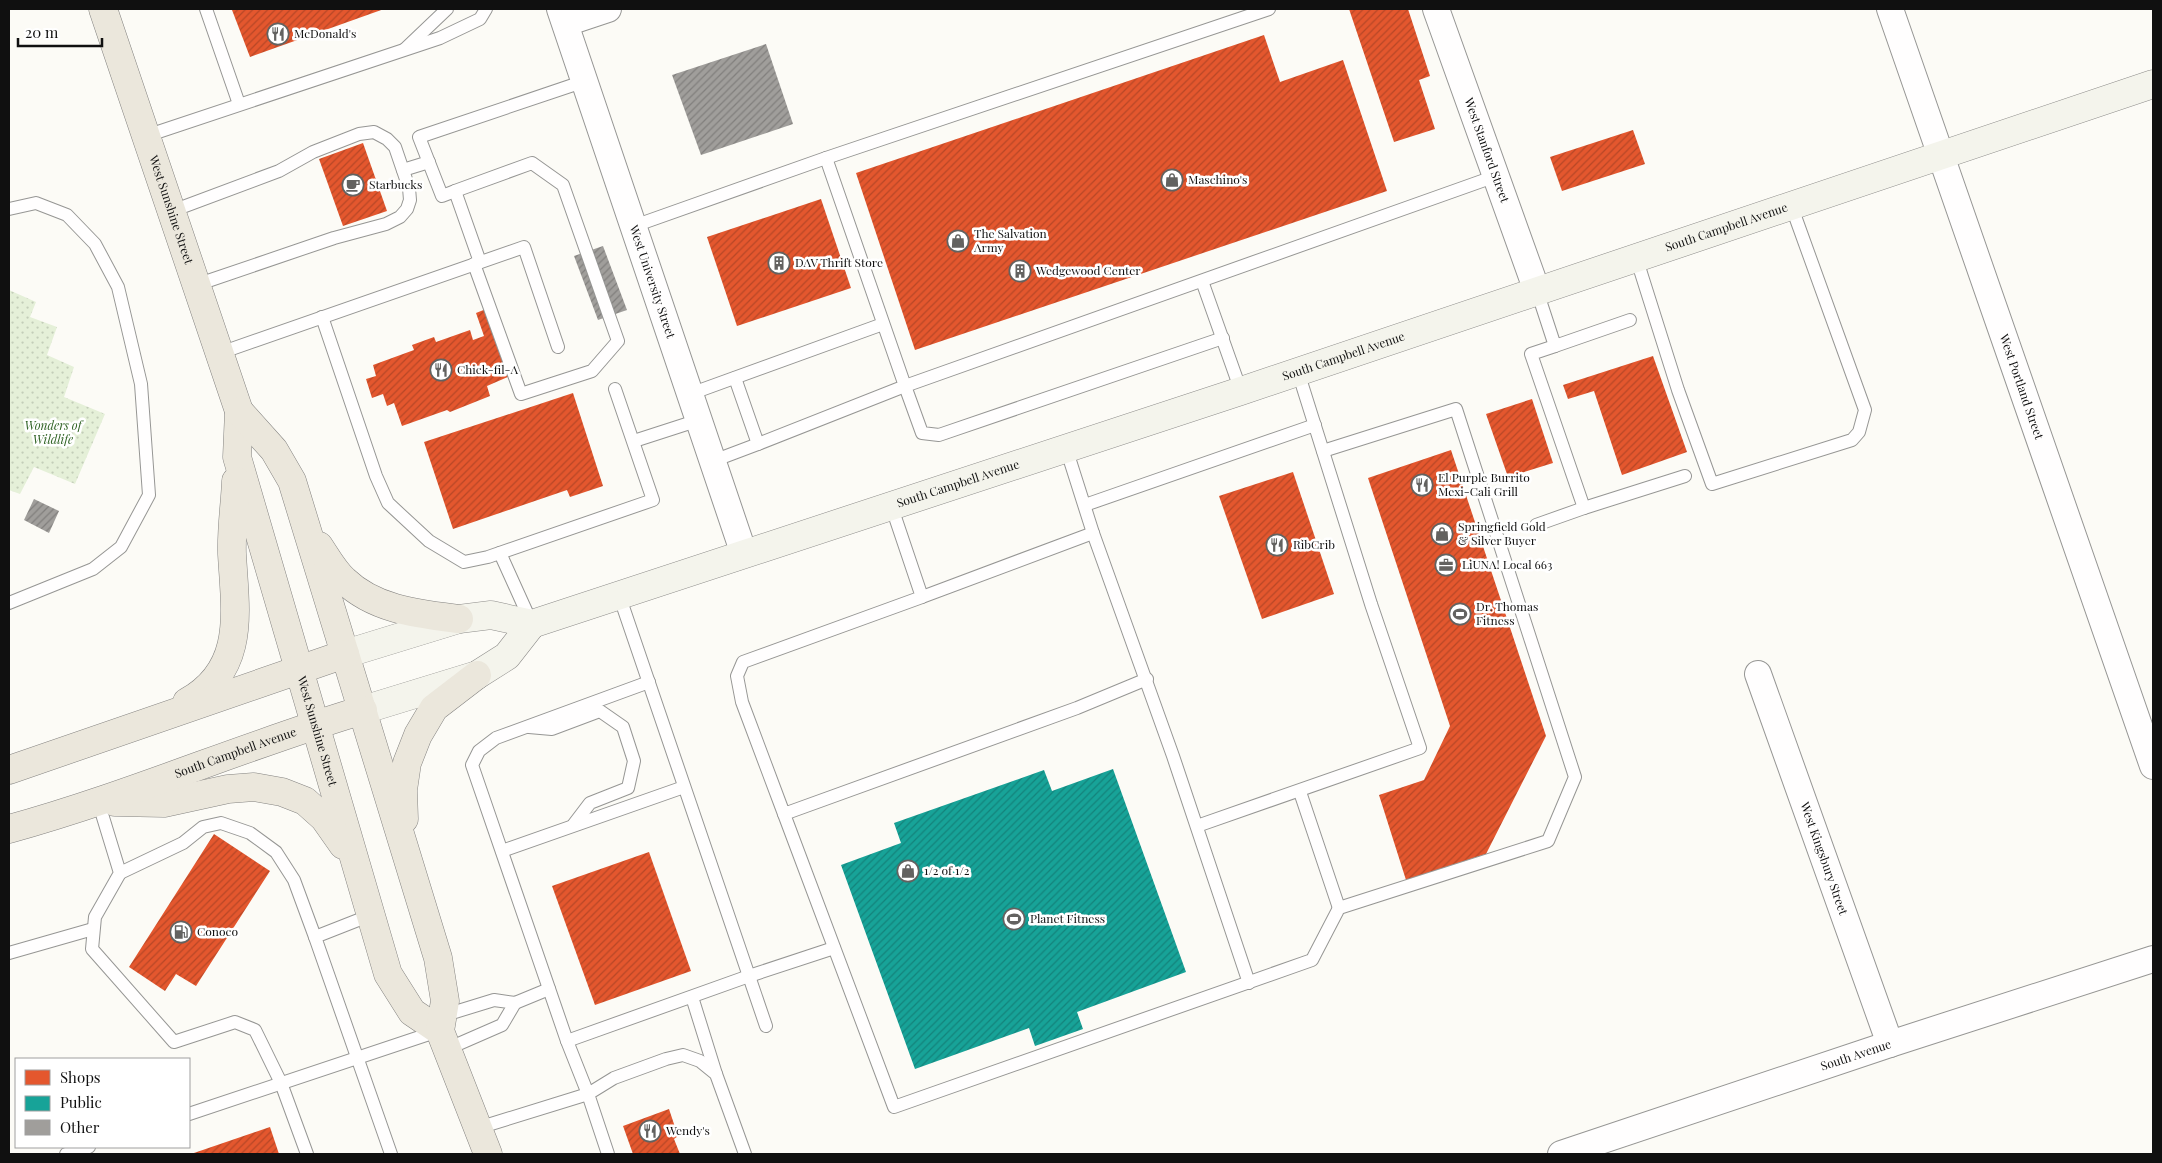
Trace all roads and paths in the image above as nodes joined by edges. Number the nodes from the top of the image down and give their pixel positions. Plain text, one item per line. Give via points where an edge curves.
1 (103, 9) edge
2 (206, 9) edge
3 (486, 9) edge
4 (608, 9) edge
5 (1269, 9) edge
6 (1436, 9) edge
7 (1890, 9) edge
8 (442, 11) edge
9 (563, 16) edge
10 (403, 50) junction
11 (585, 81) junction
12 (2153, 84) edge
13 (239, 104) junction
14 (146, 136) junction
15 (1940, 154) junction
16 (826, 158) junction
17 (429, 162) junction
18 (403, 170) junction
19 (1496, 176) junction
20 (455, 191) junction
21 (1791, 205) junction
22 (9, 209) edge
23 (172, 212) junction
24 (634, 226) junction
25 (1636, 257) junction
26 (477, 263) junction
27 (1202, 281) junction
28 (196, 285) junction
29 (1537, 291) junction
30 (322, 317) junction
31 (1630, 320) dead end
32 (883, 324) junction
33 (1223, 338) junction
34 (1555, 346) junction
35 (558, 347) dead end
36 (220, 353) junction
37 (1298, 372) junction
38 (735, 378) junction
39 (905, 386) junction
40 (615, 388) dead end
41 (1241, 391) junction
42 (690, 394) junction
43 (239, 411) junction
44 (699, 420) junction
45 (1315, 425) junction
46 (634, 441) junction
47 (758, 444) junction
48 (1066, 448) junction
49 (1323, 451) junction
50 (237, 457) junction
51 (712, 461) junction
52 (1685, 476) dead end
53 (892, 505) junction
54 (1085, 505) junction
55 (1584, 508) junction
56 (1536, 525) dead end
57 (306, 526) junction
58 (1094, 533) junction
59 (500, 553) junction
60 (744, 554) junction
61 (619, 595) junction
62 (922, 597) junction
63 (9, 603) edge
64 (459, 619) junction
65 (532, 624) junction
66 (345, 654) junction
67 (298, 670) junction
68 (1758, 674) dead end
69 (477, 675) junction
70 (1147, 679) junction
71 (649, 682) junction
72 (363, 710) junction
73 (159, 718) junction
74 (314, 725) junction
75 (525, 727) junction
76 (2153, 766) edge
77 (9, 770) edge
78 (684, 787) junction
79 (1300, 792) junction
80 (98, 801) junction
81 (784, 814) junction
82 (574, 824) junction
83 (1197, 826) junction
84 (9, 829) edge
85 (404, 846) junction
86 (502, 851) junction
87 (355, 862) junction
88 (120, 873) junction
89 (1340, 908) junction
90 (371, 916) junction
91 (94, 929) junction
92 (315, 937) junction
93 (834, 948) junction
94 (9, 953) edge
95 (2153, 959) edge
96 (749, 976) junction
97 (1249, 982) junction
98 (549, 989) junction
99 (692, 996) junction
100 (514, 1003) junction
101 (766, 1026) dead end
102 (443, 1032) junction
103 (567, 1041) junction
104 (1890, 1044) junction
105 (356, 1058) junction
106 (716, 1074) junction
107 (281, 1083) junction
108 (588, 1094) junction
109 (190, 1114) edge
110 (478, 1128) junction
111 (86, 1148) edge
112 (66, 1154) edge
113 (306, 1154) edge
114 (391, 1154) edge
115 (488, 1154) edge
116 (608, 1154) edge
117 (745, 1154) edge
118 (1561, 1154) edge

1 - 14 main road, West Sunshine Street
2 - 13 lane
3 - 10 lane via 480,19 440,38
4 - 9 street
5 - 16 lane
6 - 19 street, West Stanford Street
7 - 15 street, West Portland Street
8 - 10 lane
9 - 11 street, West University Street
10 - 13 lane
11 - 17 lane via 419,138
11 - 24 street, West University Street
12 - 15 main road, South Campbell Avenue
13 - 14 lane
14 - 23 main road, West Sunshine Street
15 - 21 main road, South Campbell Avenue
15 - 76 street, West Portland Street
16 - 24 lane
16 - 32 lane
17 - 18 lane
17 - 20 lane via 442,196
18 - 23 lane via 395,147 387,139 374,132 359,134 313,152 279,171
18 - 28 lane via 410,200 400,217
19 - 27 lane
19 - 29 street, West Stanford Street
20 - 26 lane
20 - 26 lane via 532,163 563,184 618,341 592,371 521,394
21 - 25 main road, South Campbell Avenue
21 - 25 lane via 1864,410 1858,432 1852,440 1712,484
22 - 63 lane via 36,203 67,215 95,244 118,287 141,384 149,495 121,547 93,569
23 - 28 main road, West Sunshine Street
24 - 42 street, West University Street
25 - 29 main road, South Campbell Avenue
26 - 30 lane
26 - 35 lane via 524,246
27 - 33 lane
27 - 39 lane
28 - 36 main road, West Sunshine Street
29 - 34 lane
29 - 37 main road, South Campbell Avenue
30 - 36 lane
30 - 59 lane via 388,503 429,541 464,562
31 - 34 lane
32 - 38 lane
32 - 39 lane
33 - 39 lane via 939,435 922,434
33 - 41 lane
34 - 55 lane via 1531,354
36 - 43 main road, West Sunshine Street
37 - 41 main road, South Campbell Avenue
37 - 45 lane
38 - 42 lane
38 - 47 lane
39 - 47 lane
40 - 46 lane
41 - 48 main road, South Campbell Avenue
42 - 44 street, West University Street
43 - 50 main road, West Sunshine Street
43 - 57 main road, West Sunshine Street via 274,450 292,481
44 - 46 lane
44 - 51 street, West University Street
45 - 49 lane
45 - 54 lane
46 - 59 lane via 653,500
47 - 51 lane
48 - 53 main road, South Campbell Avenue
48 - 54 lane
49 - 79 lane via 1420,748
49 - 89 lane via 1456,409 1575,777 1548,841
50 - 67 main road, West Sunshine Street
50 - 73 main road via 232,552 236,619 232,645 222,669 208,687
51 - 60 street, West University Street
52 - 55 lane
53 - 60 main road, South Campbell Avenue
53 - 62 lane
54 - 58 lane
55 - 56 lane
57 - 64 main road via 344,581 374,601 407,612
57 - 66 main road, West Sunshine Street
58 - 62 lane
58 - 70 lane
59 - 65 lane
60 - 61 main road, South Campbell Avenue
61 - 65 main road, South Campbell Avenue
61 - 71 lane
62 - 81 lane via 743,662 736,676 742,702
64 - 65 main road via 492,615
64 - 66 main road
65 - 69 main road, South Campbell Avenue via 507,656
66 - 67 main road
66 - 72 main road, West Sunshine Street
67 - 73 main road
67 - 74 main road, West Sunshine Street
68 - 104 street, West Kingsbury Street
69 - 72 main road, South Campbell Avenue
69 - 85 main road via 434,708 418,735 407,763 403,790
70 - 81 lane via 1077,708
70 - 83 lane
71 - 75 lane
71 - 78 lane
72 - 74 main road, South Campbell Avenue
72 - 85 main road, West Sunshine Street
73 - 77 main road
74 - 80 main road, South Campbell Avenue
74 - 87 main road, West Sunshine Street
75 - 82 lane via 552,729 600,711 623,728 634,761 628,788 590,803
75 - 86 lane via 496,738 479,751 472,765
78 - 82 lane
78 - 96 lane
79 - 83 lane
79 - 89 lane
80 - 84 main road, South Campbell Avenue
80 - 87 main road via 164,803 228,789 254,787 282,792 304,802 324,818
80 - 88 lane
81 - 93 lane
82 - 86 lane
83 - 97 lane
85 - 102 main road, West Sunshine Street via 438,958 445,1001
86 - 98 lane
87 - 90 main road, West Sunshine Street
88 - 91 lane via 94,917
88 - 92 lane via 183,843 203,827 221,823 250,833 276,852 294,880
89 - 97 lane via 1312,960
90 - 92 lane
90 - 102 main road, West Sunshine Street via 388,974 412,1012
91 - 94 lane
91 - 107 lane via 92,949 174,1042 235,1022 249,1027 255,1030
92 - 105 lane
93 - 96 lane
93 - 97 lane via 894,1107
95 - 104 street, South Avenue
96 - 99 lane
96 - 101 lane
98 - 100 lane
98 - 103 lane
99 - 103 lane
99 - 106 lane
100 - 102 lane via 494,1000
100 - 102 lane via 502,1025
102 - 105 lane
102 - 110 main road, West Sunshine Street
103 - 108 lane
104 - 118 street, South Avenue
105 - 107 lane
105 - 114 lane
106 - 108 lane via 700,1061 683,1056 666,1058 614,1078
106 - 117 lane
107 - 109 lane
107 - 113 lane
108 - 110 lane
108 - 116 lane
110 - 115 main road, West Sunshine Street
111 - 112 lane

